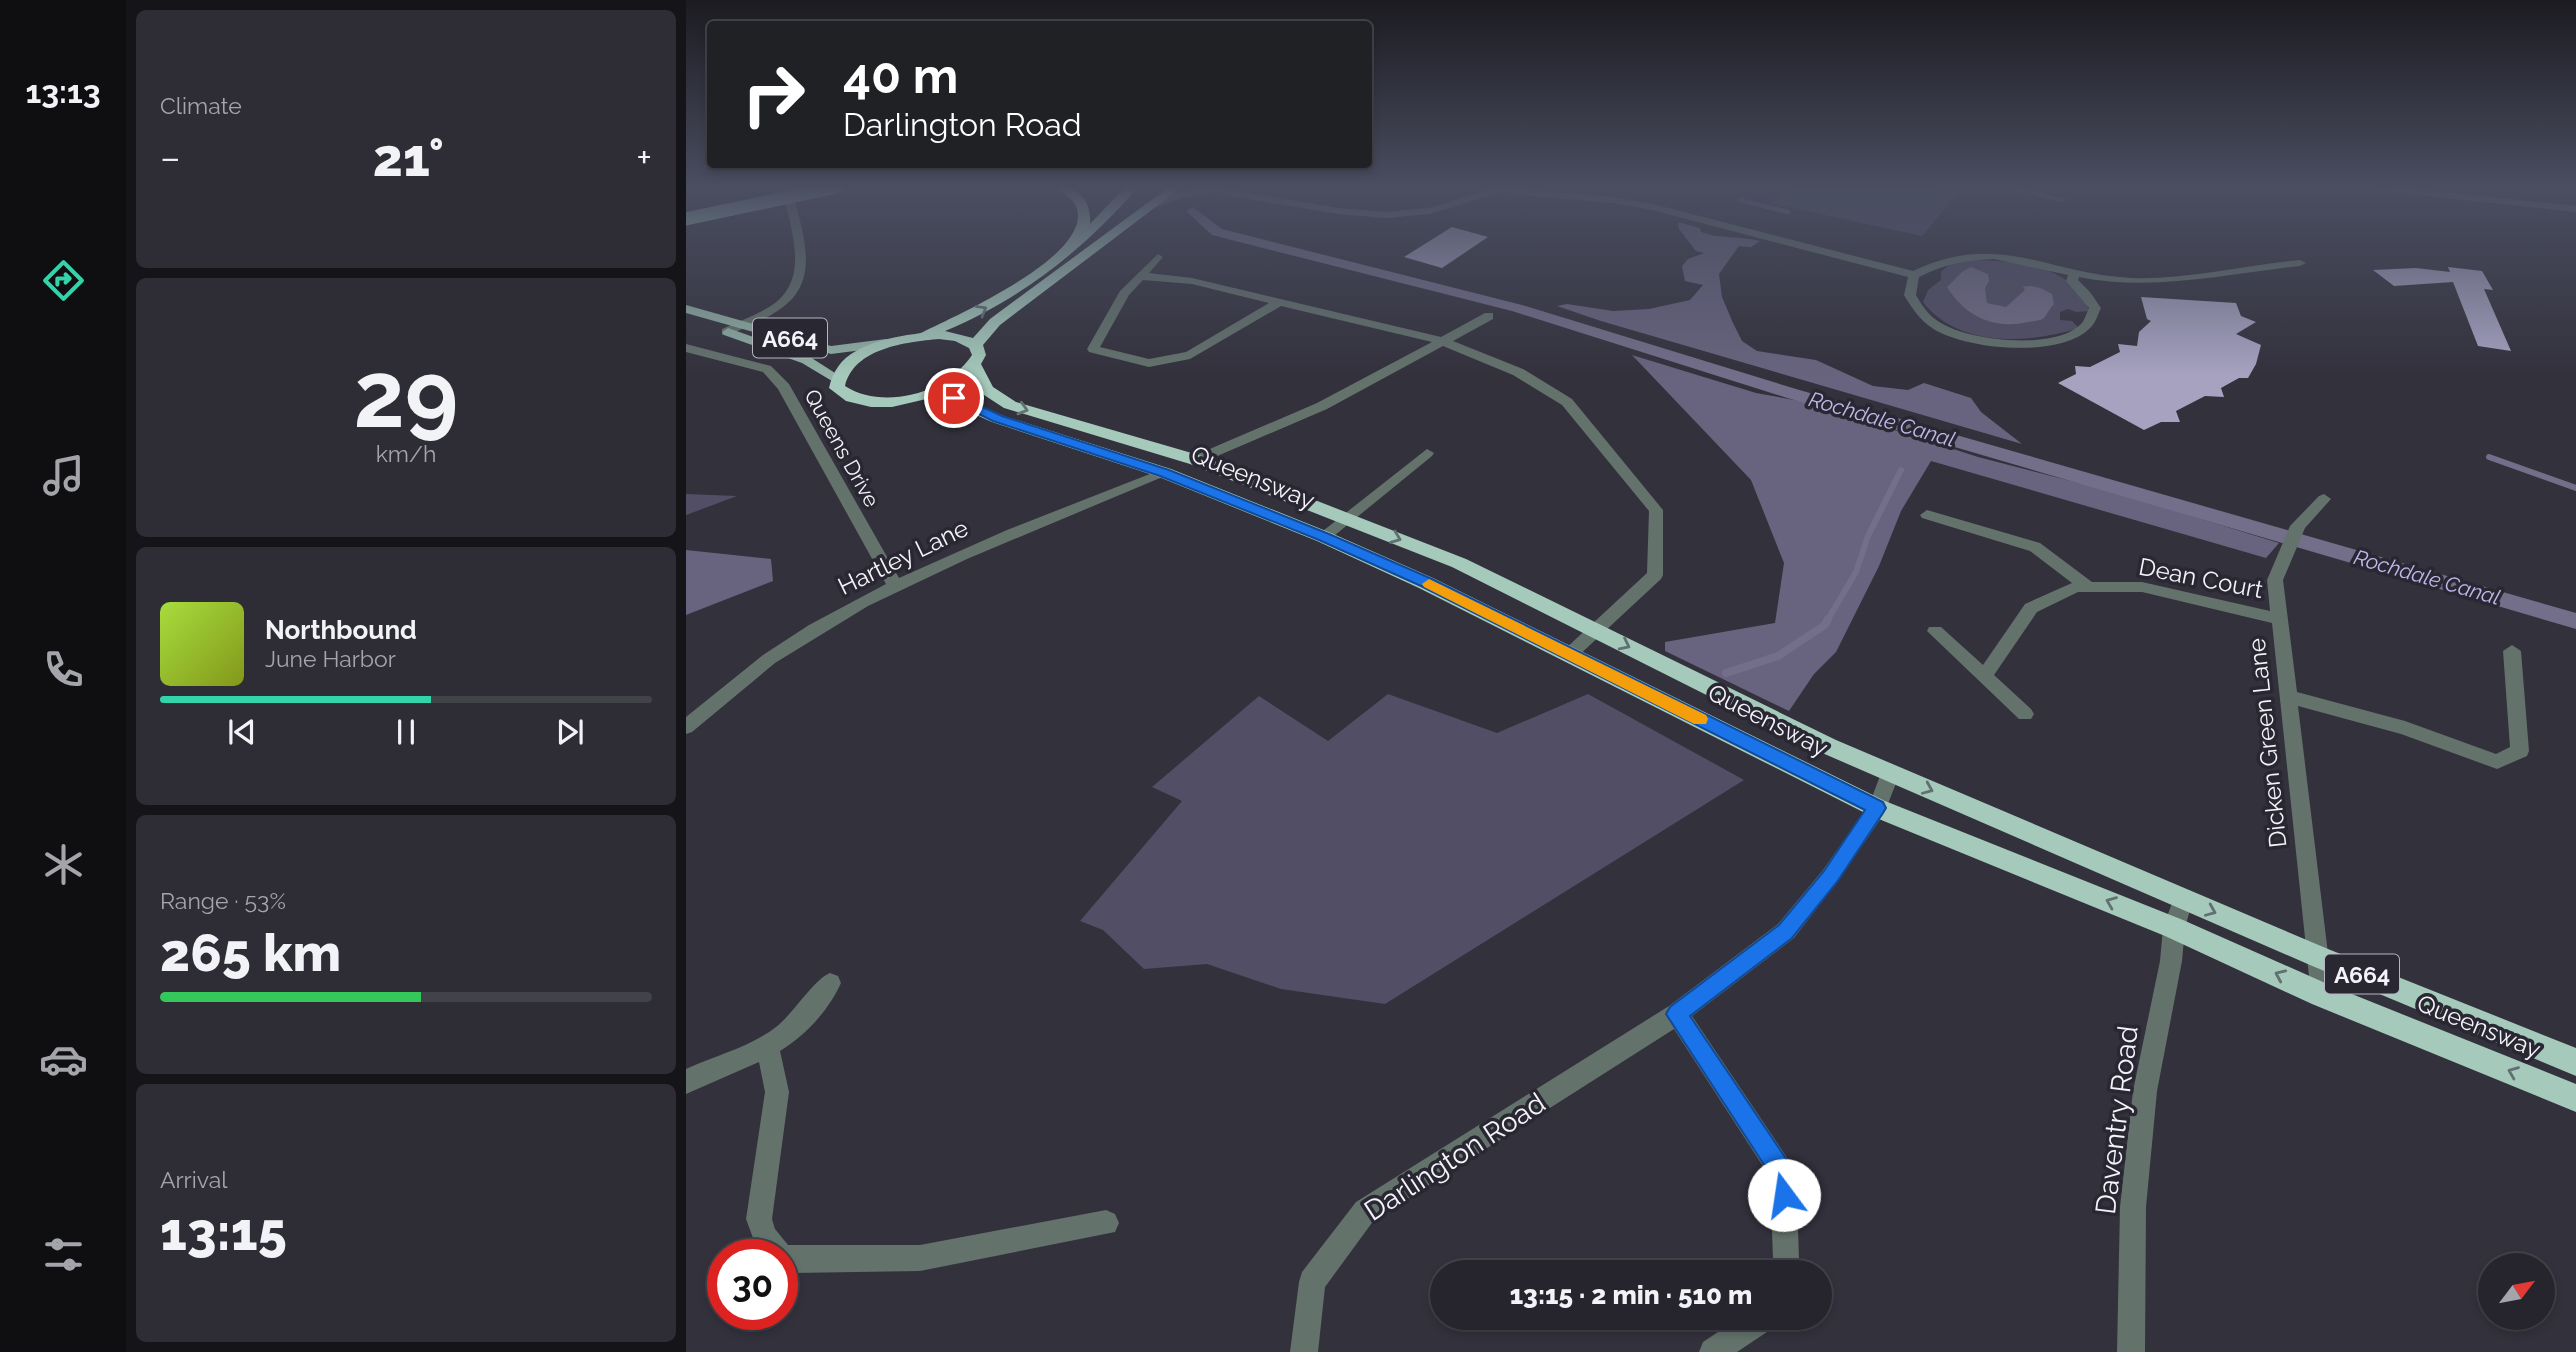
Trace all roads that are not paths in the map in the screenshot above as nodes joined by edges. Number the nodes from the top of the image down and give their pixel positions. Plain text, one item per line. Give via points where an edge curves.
1 (799, 250) edge
2 (1066, 250) edge
3 (1067, 250) edge
4 (1091, 250) edge
5 (1818, 250) edge
6 (1062, 255) junction
7 (1158, 257) dead end
8 (2300, 263) dead end
9 (2074, 274) junction
10 (1914, 275) junction
11 (1141, 276) junction
12 (1279, 302) junction
13 (686, 309) edge
14 (1489, 316) dead end
15 (686, 321) edge
16 (742, 324) junction
17 (726, 332) junction
18 (919, 336) junction
19 (895, 341) junction
20 (1443, 341) junction
21 (975, 345) junction
22 (686, 348) edge
23 (975, 366) junction
24 (837, 378) junction
25 (936, 392) junction
26 (1427, 453) dead end
27 (1196, 460) junction
28 (1165, 473) junction
29 (2323, 499) dead end
30 (1927, 515) dead end
31 (1346, 519) junction
32 (1324, 537) junction
33 (896, 587) junction
34 (2088, 587) junction
35 (2280, 619) junction
36 (1597, 631) junction
37 (1935, 631) dead end
38 (2512, 651) dead end
39 (1570, 654) junction
40 (1984, 676) junction
41 (2289, 697) junction
42 (2025, 714) dead end
43 (686, 727) edge
44 (1890, 773) junction
45 (1877, 808) junction
46 (2183, 899) junction
47 (2174, 928) junction
48 (2319, 957) junction
49 (830, 983) dead end
50 (2322, 995) junction
51 (1677, 1014) junction
52 (767, 1046) junction
53 (2576, 1062) edge
54 (686, 1082) edge
55 (2576, 1098) edge
56 (1106, 1223) dead end
57 (767, 1239) edge
58 (798, 1260) edge
59 (1786, 1260) edge
60 (1745, 1330) edge
61 (1304, 1352) edge
62 (1713, 1352) edge
63 (2131, 1352) edge

1 - 16 street via 801,276 793,292 778,306
2 - 6 highway
3 - 6 highway
4 - 21 highway via 995,322
5 - 10 street
18 -> 6 highway via 967,319
7 - 11 street
8 - 9 street via 2132,281
9 - 10 street via 2016,257 1988,255 1935,262
9 - 10 street via 2072,281 2095,308 2093,321 2066,338 2031,344 1982,340 1939,326 1910,295
11 - 12 street via 1192,281
11 - 12 street via 1124,293 1093,349 1149,363 1190,355
12 - 20 street
13 - 16 main road, A664
14 - 20 street
15 - 17 main road, A664
16 - 17 street
16 - 19 main road, A664 via 831,350
17 - 24 main road, A664 via 806,360
18 - 19 highway
18 - 21 highway via 958,337
19 - 24 highway via 861,355
20 - 27 street via 1322,406
20 - 36 street via 1518,372 1567,402 1656,510 1655,575
21 - 23 highway via 979,355
22 - 33 street, Queens Drive via 767,369 784,387
23 - 25 highway
23 -> 27 highway, Queensway / A664 via 987,390 1010,405
24 - 25 highway via 837,388 846,397 862,402 898,401
25 - 28 highway, Queensway / A664 via 998,419
26 - 31 street
27 - 31 highway, Queensway / A664
28 - 32 highway, Queensway / A664
28 - 33 street, Hartley Lane via 969,551
29 - 35 street, Dicken Green Lane via 2298,526 2276,580
30 - 34 street via 2035,547
31 - 32 street
31 -> 36 highway, Queensway / A664 via 1460,563
32 - 39 highway, Queensway / A664
33 - 43 street, Hartley Lane via 844,612 768,660
34 - 35 street, Dean Court via 2143,587
34 - 40 street, Dean Court via 2076,587 2031,608
35 - 41 street, Dicken Green Lane
36 - 39 street
36 -> 44 highway, Queensway / A664
37 - 40 street
38 - 41 street via 2520,751 2497,762 2405,728
39 - 45 highway, Queensway / A664
40 - 42 street
41 - 48 street, Dicken Green Lane
44 - 45 street, Darlington Road
44 -> 46 highway, Queensway / A664
47 -> 45 highway, Queensway / A664
45 - 51 street, Darlington Road via 1786,931
46 - 47 street, Daventry Road
46 -> 48 highway, Queensway / A664
50 -> 47 highway, Queensway / A664
47 - 63 street, Daventry Road via 2144,1104 2133,1207
48 - 50 street, Dicken Green Lane
48 - 53 highway, Queensway / A664
49 - 52 street via 793,1028
55 -> 50 highway, Queensway / A664
51 - 59 street via 1783,1174
51 - 61 street, Darlington Road via 1365,1211 1312,1282
52 - 54 street
52 - 57 street via 777,1092 759,1219
56 - 58 street via 920,1258
60 - 62 street

